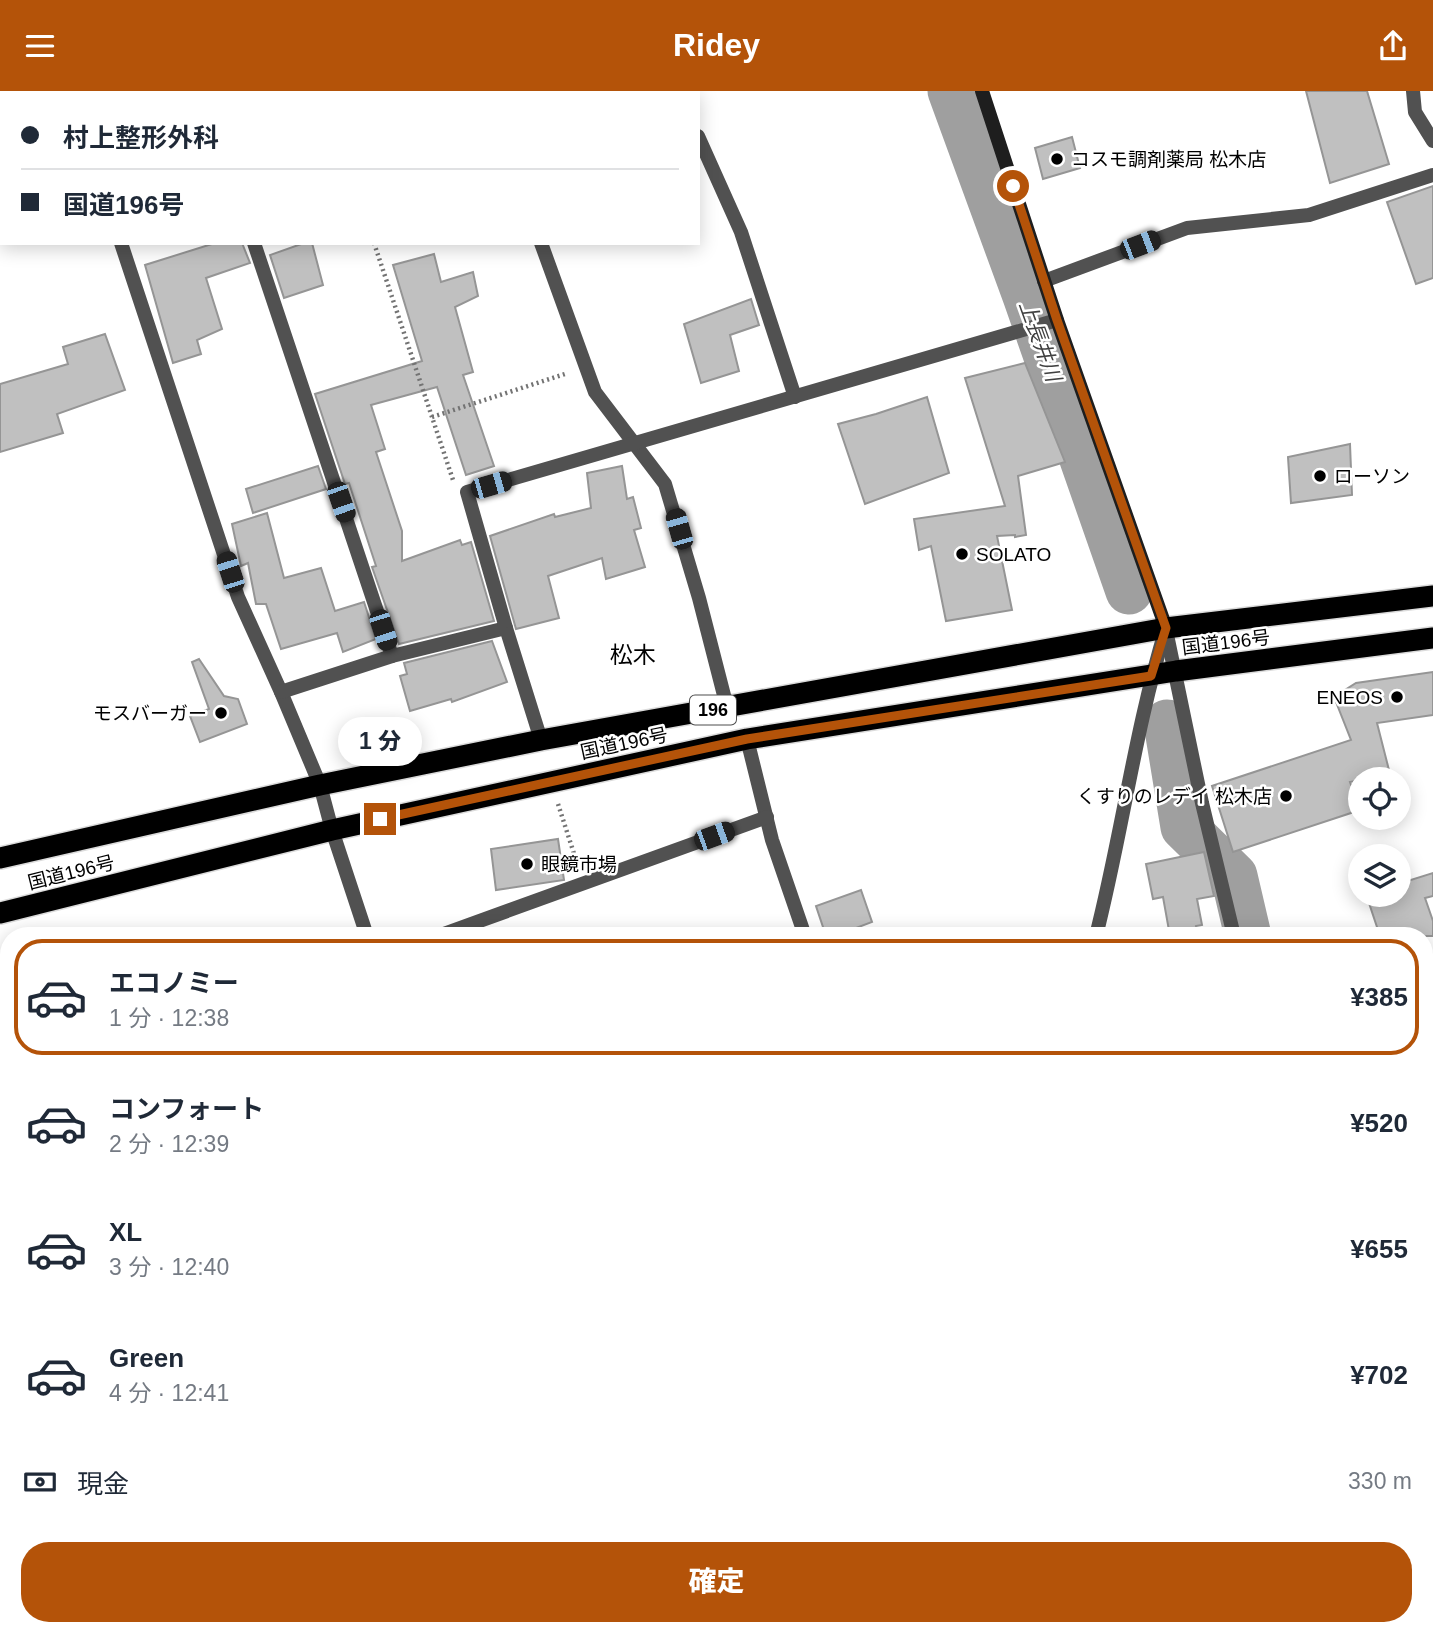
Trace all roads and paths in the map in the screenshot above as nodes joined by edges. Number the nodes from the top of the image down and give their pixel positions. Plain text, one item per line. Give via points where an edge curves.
1 (982, 91) edge
2 (1413, 91) edge
3 (700, 140) edge
4 (1433, 141) edge
5 (1433, 175) edge
6 (122, 245) edge
7 (255, 245) edge
8 (375, 245) edge
9 (542, 245) edge
10 (1044, 281) junction
11 (1057, 320) junction
12 (586, 367) junction
13 (795, 397) junction
14 (432, 417) junction
15 (634, 443) junction
16 (467, 492) junction
17 (1433, 596) edge
18 (506, 628) junction
19 (1166, 628) junction
20 (1433, 638) edge
21 (392, 656) junction
22 (1176, 671) junction
23 (1151, 676) junction
24 (281, 692) junction
25 (727, 707) junction
26 (747, 739) junction
27 (541, 740) junction
28 (551, 782) junction
29 (320, 785) junction
30 (766, 817) junction
31 (332, 830) junction
32 (0, 858) edge
33 (583, 884) junction
34 (1, 909) edge
35 (364, 927) edge
36 (463, 927) edge
37 (802, 927) edge
38 (1098, 927) edge
39 (1232, 927) edge

1 - 10 street
2 - 4 street via 1415,112
3 - 13 street via 741,232
5 - 10 street via 1308,215 1188,228
6 - 24 street via 238,597
7 - 21 street
8 - 14 path
9 - 12 street
10 - 11 street
11 - 13 street
11 - 19 street
12 - 14 path
12 - 15 street via 595,392
13 - 15 street
14 - 16 path via 454,482
15 - 16 street
15 - 25 street via 665,484
16 - 18 street
17 - 19 highway, 国道196号 / 196
18 - 21 street
18 - 27 street
19 - 22 street
19 - 23 street
19 - 25 highway, 国道196号 / 196
20 - 22 highway, 国道196号 / 196
21 - 24 street
22 - 23 highway, 国道196号 / 196
22 - 39 street
23 - 26 highway, 国道196号 / 196
23 - 38 street
24 - 29 street
25 - 27 highway, 国道196号 / 196
26 - 28 highway, 国道196号 / 196
26 - 30 street
27 - 29 highway, 国道196号 / 196
28 - 31 highway, 国道196号 / 196
28 - 33 path
29 - 31 street
29 - 32 highway, 国道196号 / 196
30 - 33 street
30 - 37 street
31 - 34 highway, 国道196号 / 196
31 - 35 street
33 - 36 street

